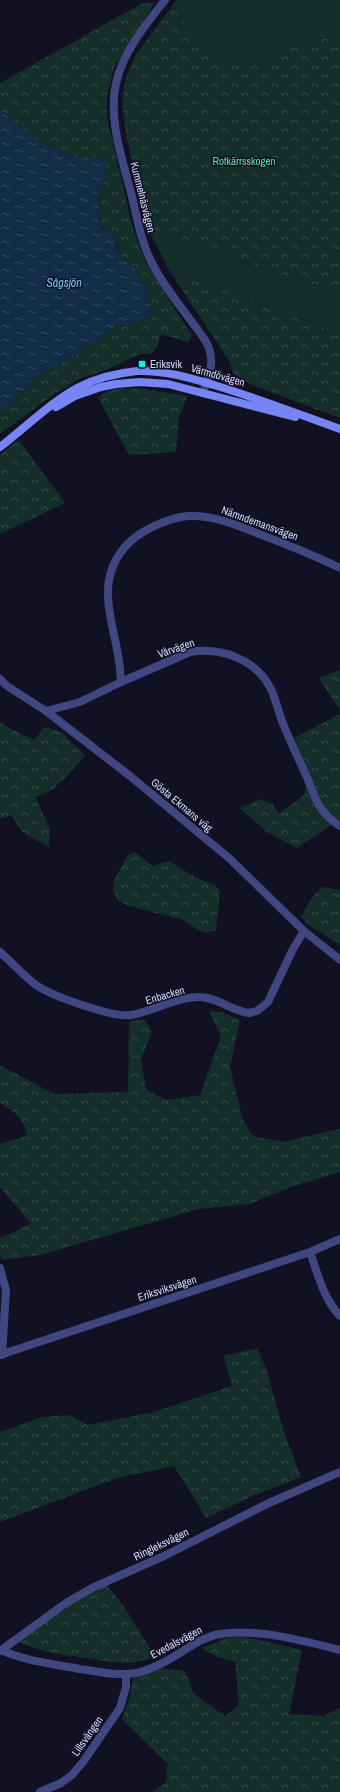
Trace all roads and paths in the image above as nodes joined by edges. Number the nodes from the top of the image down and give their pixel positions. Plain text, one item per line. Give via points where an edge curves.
1 (165, 0) edge
2 (206, 383) junction
3 (203, 393) junction
4 (46, 411) junction
5 (340, 430) edge
6 (0, 447) edge
7 (340, 568) edge
8 (0, 679) edge
9 (121, 682) junction
10 (46, 711) junction
11 (340, 826) edge
12 (304, 931) junction
13 (0, 952) edge
14 (340, 960) edge
15 (340, 1239) edge
16 (310, 1252) junction
17 (0, 1268) edge
18 (340, 1316) edge
19 (1, 1355) edge
20 (340, 1472) edge
21 (0, 1650) edge
22 (340, 1650) edge
23 (126, 1674) junction
24 (40, 1792) edge

1 - 2 street, Kummelnäsvägen via 142,30 120,70 114,98 114,116 146,250 160,277 210,349 212,359
2 - 3 street, Kummelnäsvägen
2 - 4 main road, Värmdövägen via 156,372 138,371 114,375 81,386 53,403
2 - 5 main road, Värmdövägen via 282,407
3 - 4 main road, Värmdövägen via 168,384 116,384 75,396
3 - 5 main road, Värmdövägen
4 - 6 main road, Värmdövägen
7 - 9 street, Nämndemansvägen via 303,550 212,518 185,516 155,526 126,545 113,567 109,580 108,598
8 - 10 street, Gösta Ekmans väg
9 - 10 street, Vårvägen via 80,702
9 - 11 street, Vårvägen via 172,658 201,650 227,654 249,663 270,688 318,804 330,820
10 - 12 street, Gösta Ekmans väg via 229,858
12 - 13 street, Enbacken via 268,1002 264,1007 249,1012 200,997 134,1014 111,1014 44,990
12 - 14 street, Gösta Ekmans väg
15 - 16 street, Eriksviksvägen
16 - 18 street via 326,1297
16 - 19 street, Eriksviksvägen
17 - 19 street via 6,1290
20 - 21 street, Ringleksvägen via 94,1587 66,1603
21 - 23 street, Evedalsvägen via 50,1665
22 - 23 street, Evedalsvägen via 285,1637 221,1634 207,1637 164,1663
23 - 24 street, Lillsvängen via 126,1687 120,1708 86,1757 72,1775

